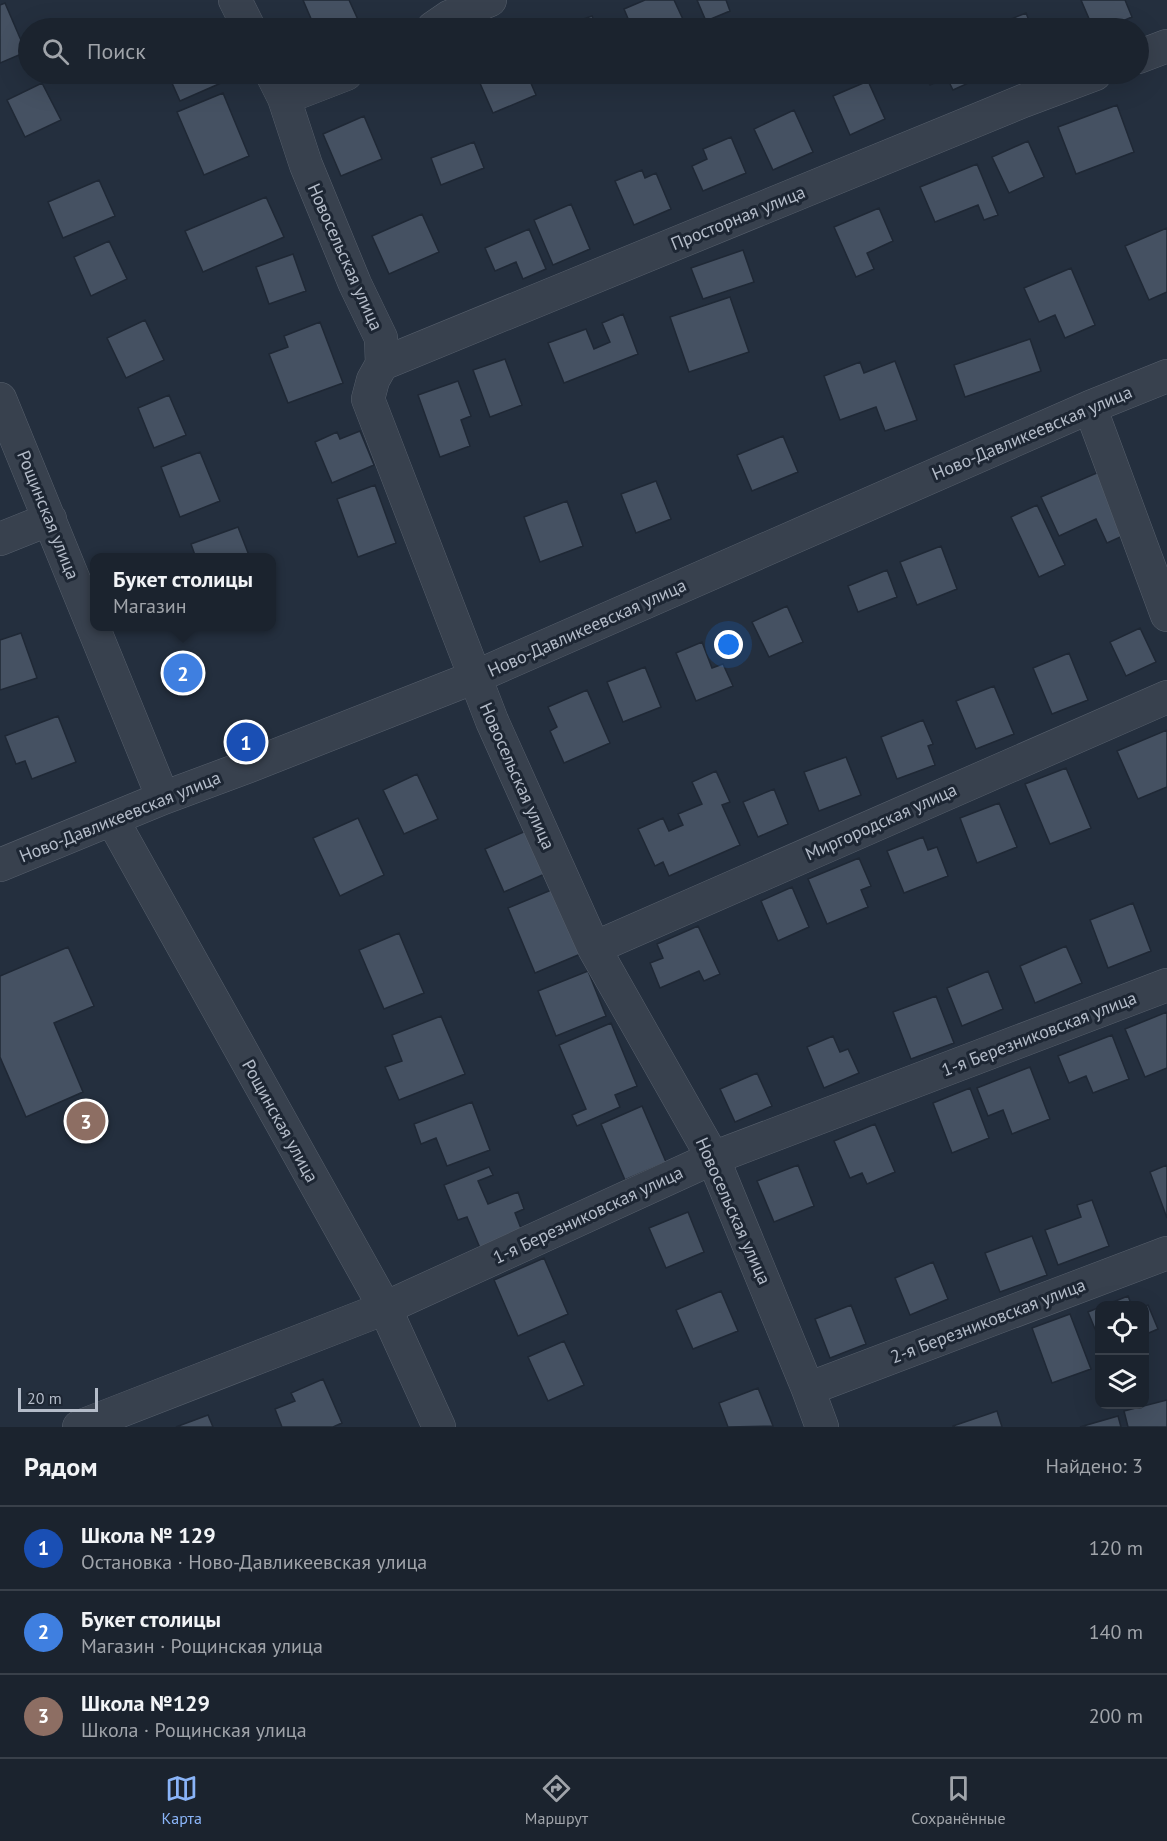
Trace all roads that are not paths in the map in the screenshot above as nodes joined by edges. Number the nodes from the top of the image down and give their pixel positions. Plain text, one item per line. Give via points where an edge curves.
1 (235, 0) edge
2 (490, 0) edge
3 (244, 18) edge
4 (448, 18) edge
5 (1167, 46) edge
6 (1149, 53) edge
7 (1068, 84) edge
8 (278, 86) edge
9 (382, 364) junction
10 (1167, 376) edge
11 (0, 399) edge
12 (1090, 407) junction
13 (50, 519) junction
14 (0, 539) edge
15 (1167, 615) edge
16 (90, 618) edge
17 (95, 631) edge
18 (475, 677) junction
19 (1167, 697) edge
20 (163, 798) junction
21 (112, 819) junction
22 (0, 865) edge
23 (594, 948) junction
24 (1167, 985) edge
25 (713, 1158) junction
26 (1167, 1252) edge
27 (385, 1308) junction
28 (808, 1389) junction
29 (79, 1427) edge
30 (439, 1427) edge
31 (822, 1427) edge

1 - 3 street
2 - 4 street
5 - 6 street
7 - 9 street, Просторная улица
8 - 9 street, Новосельская улица via 306,165 381,338
9 - 18 street, Новосельская улица via 368,399
10 - 12 street, Ново-Давликеевская улица
11 - 13 street, Рощинская улица
12 - 15 street
12 - 18 street, Ново-Давликеевская улица
13 - 14 street
13 - 16 street, Рощинская улица
17 - 20 street, Рощинская улица
18 - 20 street, Ново-Давликеевская улица
18 - 23 street, Новосельская улица
19 - 23 street, Миргородская улица
20 - 21 street, Ново-Давликеевская улица
21 - 22 street, Ново-Давликеевская улица
21 - 27 street, Рощинская улица
23 - 25 street, Новосельская улица
24 - 25 street, 1-я Березниковская улица
25 - 27 street, 1-я Березниковская улица
25 - 28 street, Новосельская улица
26 - 28 street, 2-я Березниковская улица
27 - 29 street, 1-я Березниковская улица
27 - 30 street, Рощинская улица
28 - 31 street, Новосельская улица

